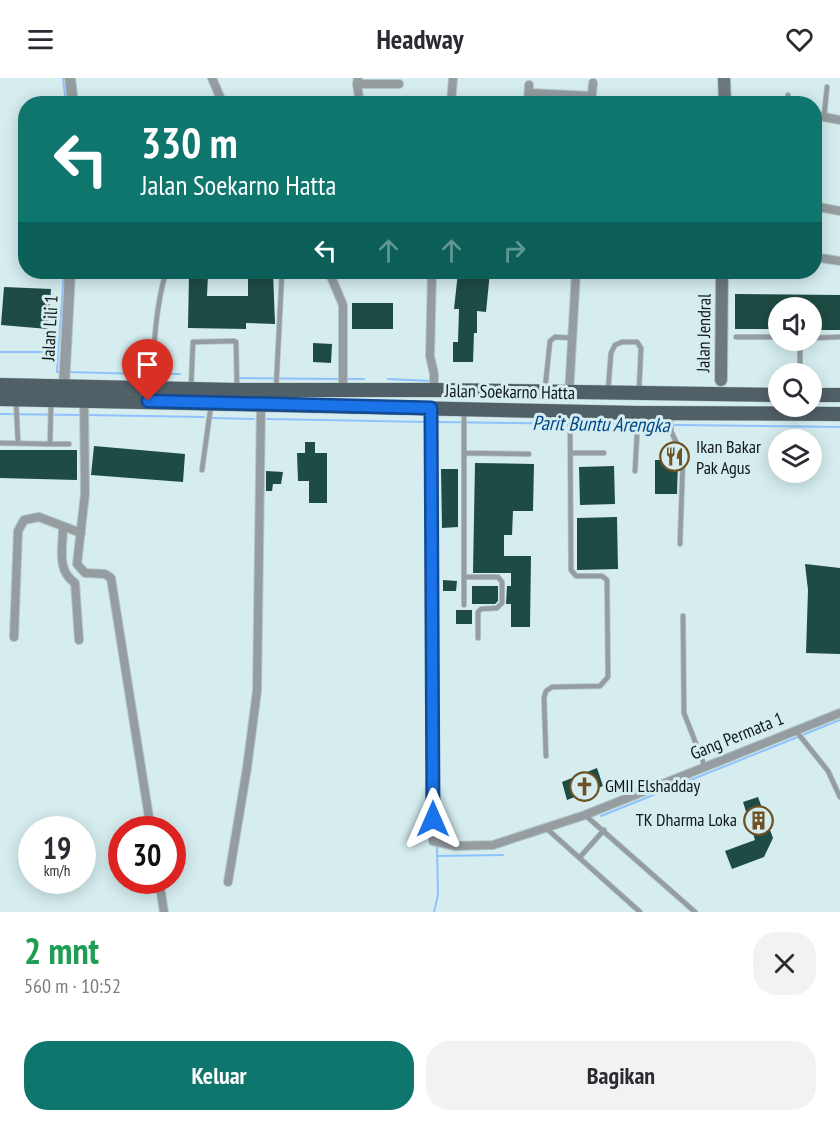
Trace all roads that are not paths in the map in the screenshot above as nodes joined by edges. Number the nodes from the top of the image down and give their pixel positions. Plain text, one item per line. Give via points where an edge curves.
1 (70, 78) edge
2 (212, 78) edge
3 (453, 78) edge
4 (724, 78) edge
5 (357, 81) edge
6 (593, 83) dead end
7 (399, 84) dead end
8 (827, 87) dead end
9 (71, 96) edge
10 (220, 96) edge
11 (359, 96) edge
12 (452, 96) edge
13 (529, 96) edge
14 (569, 96) edge
15 (592, 96) edge
16 (725, 96) edge
17 (822, 105) edge
18 (822, 117) edge
19 (840, 120) edge
20 (822, 208) edge
21 (840, 211) edge
22 (822, 258) edge
23 (840, 261) edge
24 (70, 279) edge
25 (164, 279) edge
26 (282, 279) edge
27 (332, 279) edge
28 (432, 279) edge
29 (576, 279) edge
30 (722, 279) edge
31 (736, 336) dead end
32 (768, 337) edge
33 (840, 337) edge
34 (572, 338) junction
35 (822, 338) edge
36 (64, 377) junction
37 (0, 385) edge
38 (434, 387) junction
39 (151, 388) junction
40 (276, 388) junction
41 (343, 388) junction
42 (191, 389) junction
43 (608, 389) junction
44 (721, 389) junction
45 (237, 390) junction
46 (569, 390) junction
47 (640, 390) junction
48 (544, 393) junction
49 (768, 394) edge
50 (822, 395) edge
51 (840, 395) edge
52 (0, 399) edge
53 (211, 402) junction
54 (261, 404) junction
55 (431, 408) junction
56 (18, 409) junction
57 (51, 409) junction
58 (84, 411) junction
59 (464, 414) junction
60 (840, 414) edge
61 (570, 416) junction
62 (638, 417) junction
63 (671, 418) junction
64 (0, 443) edge
65 (18, 443) junction
66 (51, 444) junction
67 (69, 444) dead end
68 (465, 453) junction
69 (571, 453) junction
70 (604, 453) dead end
71 (529, 454) dead end
72 (202, 470) dead end
73 (635, 471) dead end
74 (63, 526) junction
75 (81, 533) junction
76 (680, 544) dead end
77 (465, 577) junction
78 (464, 605) dead end
79 (683, 616) dead end
80 (14, 637) dead end
81 (478, 638) dead end
82 (79, 640) dead end
83 (840, 713) edge
84 (798, 733) junction
85 (546, 756) dead end
86 (705, 767) junction
87 (840, 797) edge
88 (585, 815) junction
89 (149, 816) edge
90 (546, 828) junction
91 (604, 830) junction
92 (580, 857) junction
93 (228, 882) dead end
94 (161, 894) edge
95 (164, 912) edge
96 (640, 912) edge
97 (695, 912) edge

1 - 9 street
2 - 10 street
3 - 12 street
4 - 16 main road
5 - 7 street
5 - 11 street
6 - 15 street
8 - 17 lane
13 - 14 street via 529,89
18 - 19 street
20 - 21 street
22 - 23 street
24 - 36 street, Jalan Lili 1
25 - 39 lane
26 - 40 lane
27 - 41 street via 343,305
28 - 38 street via 430,356
29 - 34 street
30 - 44 main road, Jalan Jendral
31 - 32 lane
33 - 35 lane
34 - 46 street
34 - 48 lane via 555,337 549,341
36 - 37 main road, Jalan Soekarno Hatta
36 - 39 main road, Jalan Soekarno Hatta
38 - 41 main road, Jalan Soekarno Hatta
38 - 48 main road, Jalan Soekarno Hatta
39 - 42 main road, Jalan Soekarno Hatta
40 - 41 main road, Jalan Soekarno Hatta
40 - 45 main road, Jalan Soekarno Hatta
42 - 45 main road, Jalan Soekarno Hatta
42 - 45 lane via 193,341 234,341
43 - 46 main road, Jalan Soekarno Hatta
43 - 47 main road, Jalan Soekarno Hatta
43 - 47 lane via 611,353 615,345 631,341 638,342 641,348
44 - 47 main road, Jalan Soekarno Hatta
44 - 49 main road, Jalan Soekarno Hatta
46 - 48 main road, Jalan Soekarno Hatta
50 - 51 main road
52 - 56 main road, Jalan Soekarno Hatta
53 - 54 main road, Jalan Soekarno Hatta
53 - 58 main road, Jalan Soekarno Hatta
53 - 72 lane
54 - 55 main road, Jalan Soekarno Hatta
54 - 93 street via 256,691
55 - 59 main road, Jalan Soekarno Hatta
55 - 90 street, Gang Permata 1 via 437,842 494,845
56 - 57 main road, Jalan Soekarno Hatta
56 - 65 lane
57 - 58 main road, Jalan Soekarno Hatta
57 - 66 lane
58 - 75 street via 85,494
59 - 61 main road, Jalan Soekarno Hatta
59 - 68 lane
60 - 63 main road, Jalan Soekarno Hatta
61 - 62 main road, Jalan Soekarno Hatta
61 - 69 lane
62 - 63 main road, Jalan Soekarno Hatta
62 - 73 lane
63 - 76 lane via 671,431 683,457
64 - 65 lane
65 - 66 lane
66 - 67 lane
68 - 71 lane
68 - 77 lane
69 - 70 lane
69 - 85 lane via 571,570 576,576 602,576 607,580 608,677 600,686 552,687 546,691
74 - 75 street
74 - 80 street via 39,517 24,520 18,531
74 - 82 street via 62,570 75,583
75 - 89 street via 79,568 85,573 108,575 113,584
77 - 78 lane
77 - 81 lane via 498,577 501,582 502,603 478,612
79 - 86 lane via 684,713
83 - 84 street, Gang Permata 1
84 - 86 street, Gang Permata 1
84 - 87 lane via 828,771
86 - 88 street, Gang Permata 1
88 - 90 street, Gang Permata 1
88 - 91 lane
90 - 92 lane
91 - 92 lane
91 - 97 lane
92 - 96 lane
94 - 95 street

